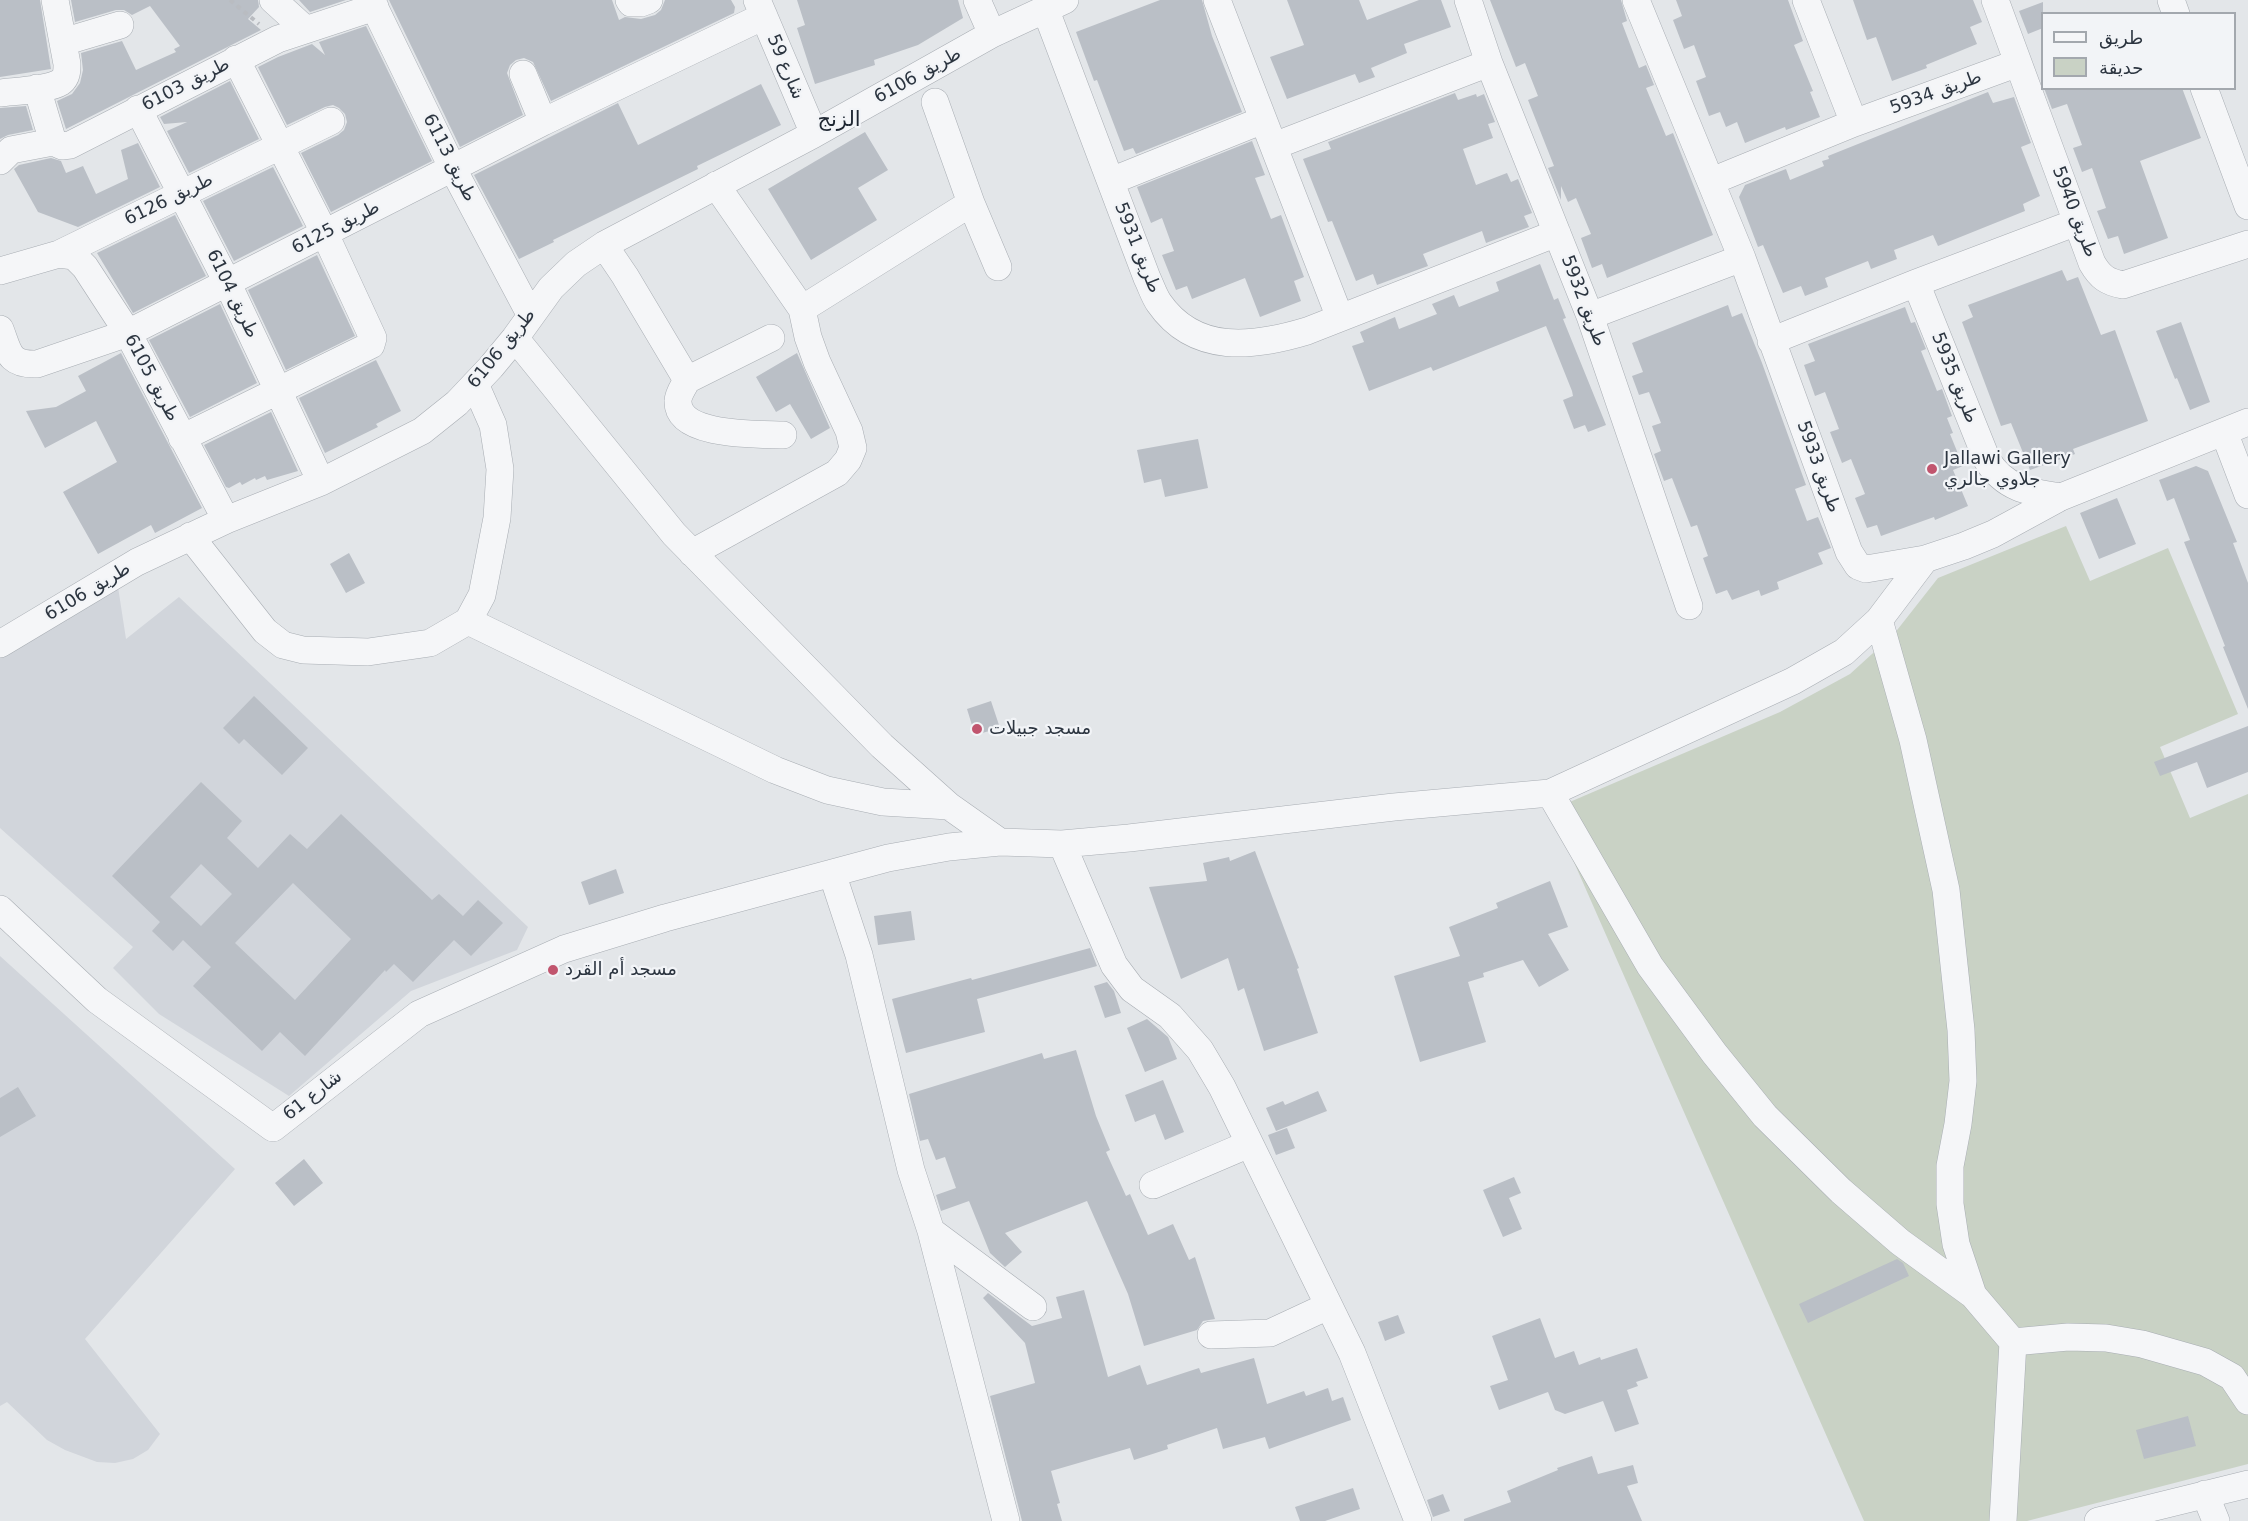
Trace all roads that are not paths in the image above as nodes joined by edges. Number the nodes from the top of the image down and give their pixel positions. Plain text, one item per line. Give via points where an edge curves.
1 (54, 0) edge
2 (273, 0) edge
3 (629, 0) edge
4 (649, 0) edge
5 (977, 0) edge
6 (1217, 0) edge
7 (1468, 0) edge
8 (1636, 0) edge
9 (1806, 0) edge
10 (1995, 0) edge
11 (373, 3) edge
12 (1055, 4) edge
13 (760, 8) edge
14 (120, 25) dead end
15 (305, 29) junction
16 (992, 34) junction
17 (63, 42) junction
18 (236, 59) junction
19 (1489, 63) junction
20 (2018, 63) junction
21 (523, 74) dead end
22 (45, 86) junction
23 (2205, 90) edge
24 (0, 93) edge
25 (935, 102) dead end
26 (138, 109) junction
27 (1263, 120) junction
28 (331, 121) dead end
29 (543, 122) junction
30 (1854, 123) junction
31 (814, 134) junction
32 (53, 142) junction
33 (279, 145) junction
34 (1274, 146) junction
35 (0, 161) edge
36 (453, 169) junction
37 (1111, 181) junction
38 (1712, 181) junction
39 (716, 185) junction
40 (181, 194) junction
41 (971, 203) junction
42 (2248, 206) edge
43 (2077, 222) junction
44 (1557, 233) junction
45 (325, 234) junction
46 (2248, 244) edge
47 (604, 245) junction
48 (59, 254) junction
49 (1742, 258) junction
50 (998, 267) dead end
51 (1, 268) edge
52 (227, 282) junction
53 (1916, 283) junction
54 (802, 309) junction
55 (530, 314) junction
56 (1590, 316) junction
57 (1340, 318) junction
58 (0, 329) edge
59 (128, 333) junction
60 (516, 338) junction
61 (771, 338) dead end
62 (1771, 341) junction
63 (687, 380) junction
64 (475, 384) junction
65 (278, 389) junction
66 (2236, 427) edge
67 (783, 435) dead end
68 (182, 438) junction
69 (321, 482) junction
70 (2248, 495) edge
71 (2061, 497) junction
72 (226, 520) junction
73 (190, 536) junction
74 (692, 553) junction
75 (1924, 559) junction
76 (1689, 606) dead end
77 (1879, 620) junction
78 (468, 621) junction
79 (0, 644) edge
80 (1550, 793) junction
81 (949, 806) junction
82 (1000, 842) junction
83 (1062, 844) junction
84 (832, 873) junction
85 (0, 909) edge
86 (1249, 1144) junction
87 (1153, 1185) dead end
88 (931, 1231) junction
89 (1972, 1295) junction
90 (1328, 1306) junction
91 (1033, 1307) dead end
92 (1211, 1335) dead end
93 (2013, 1342) junction
94 (2248, 1401) edge
95 (2248, 1484) edge
96 (2205, 1494) junction
97 (1006, 1521) edge
98 (1418, 1521) edge
99 (2002, 1521) edge
100 (2098, 1521) edge
101 (2216, 1521) edge

1 - 17 street
2 - 15 street
3 - 4 street
5 - 16 street
6 - 27 street
7 - 19 street, طريق 5932
8 - 38 street, طريق 5933
9 - 30 street
10 - 20 street, طريق 5940
11 - 15 street, طريق 6103
11 - 36 street, طريق 6113
12 - 16 street, طريق 6106
12 - 37 street, طريق 5931
13 - 29 street, طريق 6125
13 - 31 street, شارع 59
14 - 17 street
15 - 18 street, طريق 6103
16 - 31 street, طريق 6106
17 - 22 street via 67,73 63,81
18 - 26 street, طريق 6103
18 - 33 street
19 - 34 street
19 - 44 street, طريق 5932
20 - 30 street, طريق 5934
20 - 43 street, طريق 5940
21 - 29 street
22 - 24 street
22 - 32 street
23 - 42 street
25 - 41 street
26 - 32 street, طريق 6103 via 70,145
26 - 40 street, طريق 6104
27 - 34 street
27 - 37 street
28 - 33 street, طريق 6126
29 - 36 street, طريق 6125
30 - 38 street, طريق 5934
31 - 39 street, طريق 6106
32 - 35 street, طريق 6103 via 11,150
33 - 40 street, طريق 6126
33 - 45 street
34 - 57 street
36 - 45 street, طريق 6125
36 - 55 street, طريق 6113
37 - 57 street, طريق 5931 via 1159,302 1177,323 1200,338 1249,343 1278,340
38 - 49 street, طريق 5933
39 - 47 street, طريق 6106
39 - 54 street
40 - 48 street, طريق 6126
40 - 52 street, طريق 6104
41 - 50 street
41 - 54 street
43 - 46 street, طريق 5940 via 2099,274 2123,285
43 - 53 street
44 - 56 street, طريق 5932
44 - 57 street, طريق 5931
45 - 52 street, طريق 6125
45 - 65 street via 373,338 371,345
47 - 55 street, طريق 6106 via 550,288
47 - 63 street
48 - 51 street, طريق 6126
48 - 59 street, طريق 6105 via 74,256 85,267
49 - 56 street
49 - 62 street, طريق 5933
52 - 59 street, طريق 6125
52 - 65 street, طريق 6104
53 - 62 street
53 - 71 street, طريق 5935 via 1996,474 2031,493
54 - 74 street via 808,337 849,431 853,448 848,460 837,473
55 - 60 street, طريق 6106
56 - 76 street, طريق 5932
58 - 59 street, طريق 6125 via 11,356 22,364 37,364
59 - 68 street, طريق 6105
60 - 64 street, طريق 6106
60 - 74 street
61 - 63 street
62 - 75 street, طريق 5933 via 1853,560 1866,569
63 - 67 street via 678,400 686,421 734,433
64 - 69 street, طريق 6106 via 422,431
64 - 78 street via 493,425 500,469 497,518 482,595
65 - 68 street
65 - 69 street, طريق 6104
66 - 70 street
66 - 71 street, طريق 5933
68 - 72 street, طريق 6105
69 - 72 street, طريق 6106
71 - 75 street, طريق 5933 via 1993,534
72 - 73 street, طريق 6106
73 - 78 street via 265,631 283,645 303,650 368,652 430,643
73 - 79 street, طريق 6106 via 137,562
74 - 81 street via 882,746
75 - 77 street
77 - 80 street via 1844,652 1793,681
77 - 89 street via 1913,740 1946,890 1963,1081 1950,1166 1950,1204 1956,1244
78 - 81 street via 775,770 827,790 883,802
80 - 83 street
80 - 89 street via 1650,966 1765,1116 1841,1191 1900,1242
81 - 82 street
82 - 83 street
82 - 84 street via 888,858
83 - 86 street via 1114,965 1132,989 1170,1016 1200,1050
84 - 85 street, شارع 61 via 564,949 419,1014 273,1128 98,1000
84 - 88 street via 859,955 911,1170
86 - 87 street
86 - 90 street
88 - 91 street
88 - 97 street
89 - 93 street
90 - 92 street via 1270,1333
90 - 98 street via 1352,1353
93 - 94 street via 2077,1337 2142,1344 2205,1362 2232,1377
93 - 99 street
95 - 96 street
96 - 100 street
96 - 101 street

